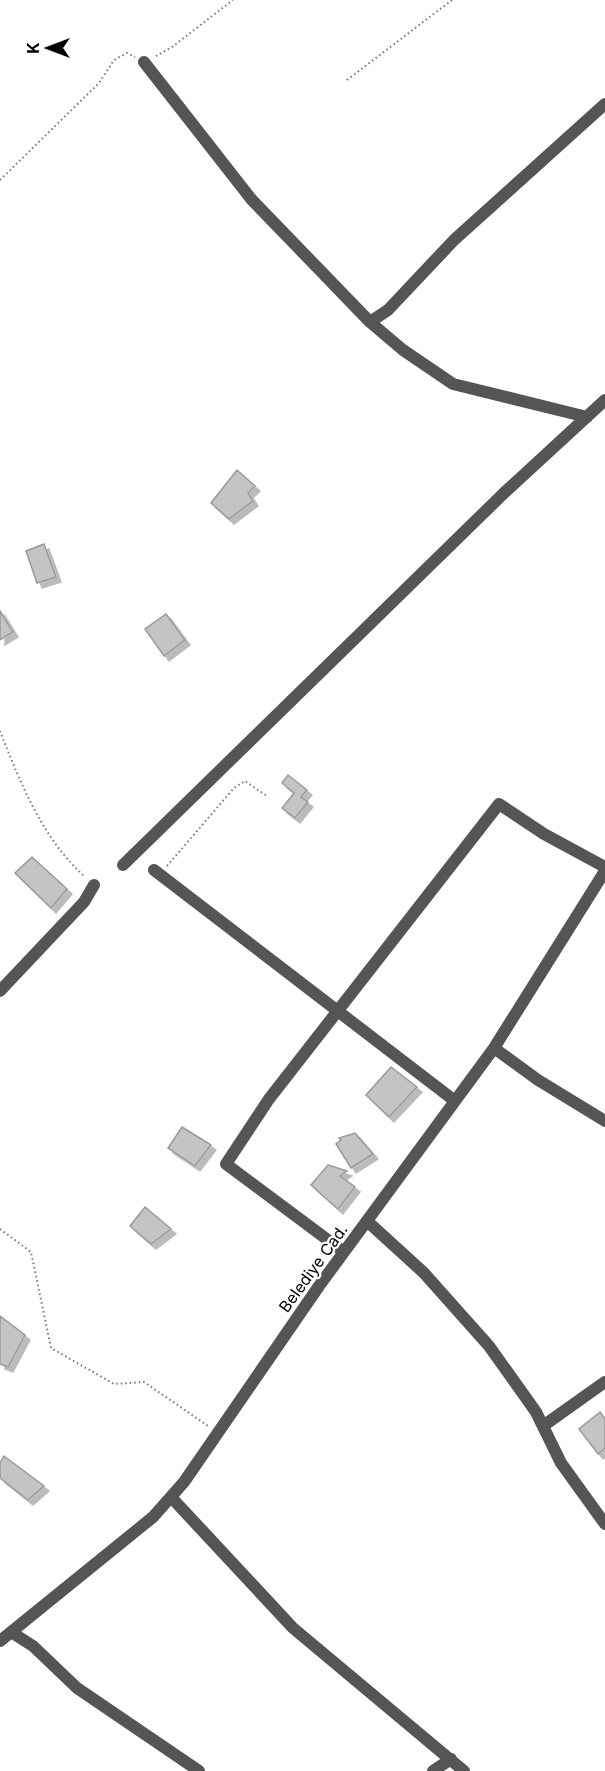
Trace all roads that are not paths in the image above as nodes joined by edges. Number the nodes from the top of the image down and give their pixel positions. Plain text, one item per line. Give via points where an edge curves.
1 (144, 62) road end
2 (605, 104) edge
3 (370, 322) junction
4 (605, 400) edge
5 (587, 417) junction
6 (123, 865) dead end
7 (605, 869) edge
8 (157, 873) road end
9 (94, 885) road end
10 (0, 992) edge
11 (337, 1013) junction
12 (494, 1048) junction
13 (454, 1101) junction
14 (605, 1121) edge
15 (367, 1221) junction
16 (344, 1252) junction
17 (605, 1382) edge
18 (543, 1426) junction
19 (171, 1497) junction
20 (605, 1524) edge
21 (10, 1632) junction
22 (0, 1641) edge
23 (451, 1759) junction
24 (199, 1771) edge
25 (433, 1771) edge
26 (464, 1771) edge

1 - 3 street via 252,200
2 - 3 street via 454,240 388,310
3 - 5 street via 453,384
4 - 5 street
5 - 6 street
7 - 11 street via 499,804
7 - 12 street, Belediye Cad.
8 - 11 street
9 - 10 street via 84,902
11 - 13 street
11 - 16 street via 268,1100 226,1164
12 - 13 street, Belediye Cad.
12 - 14 street
13 - 15 street, Belediye Cad.
15 - 16 street, Belediye Cad.
15 - 18 street via 424,1274 489,1346
16 - 19 street, Belediye Cad.
17 - 18 street
18 - 20 street via 561,1463
19 - 21 street, Belediye Cad. via 153,1517
19 - 23 street via 293,1628
21 - 22 street, Belediye Cad.
21 - 24 street via 33,1646 77,1688
23 - 25 street
23 - 26 street

